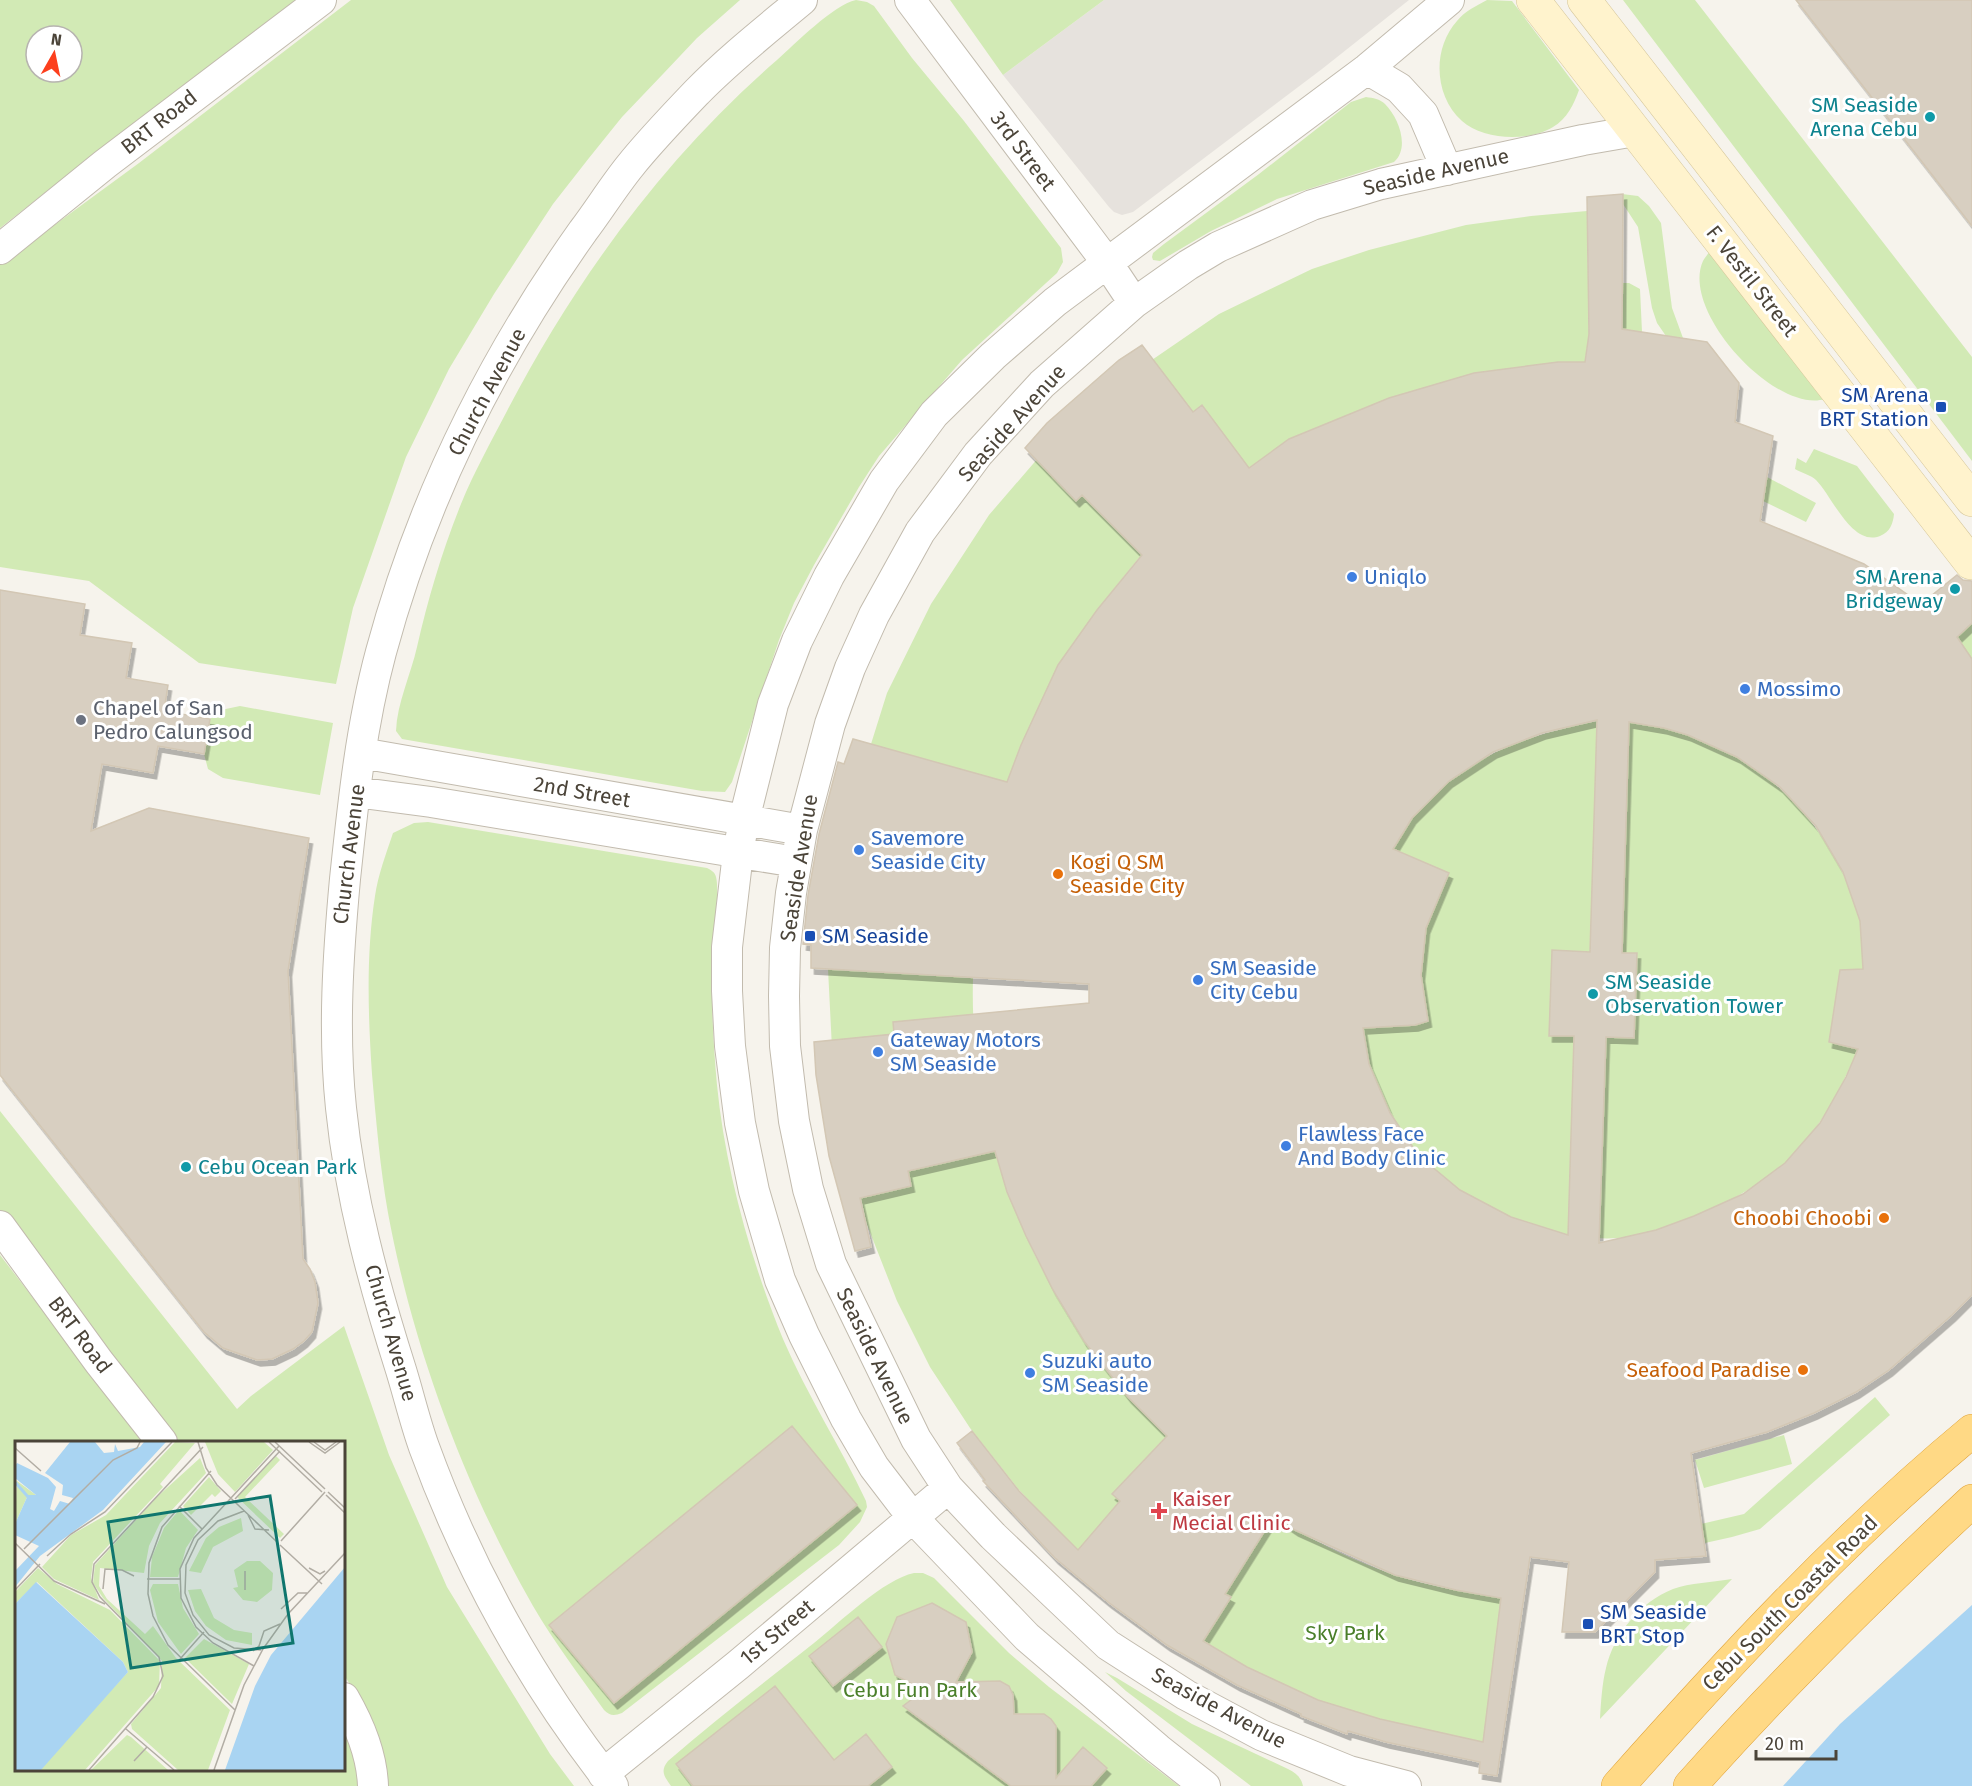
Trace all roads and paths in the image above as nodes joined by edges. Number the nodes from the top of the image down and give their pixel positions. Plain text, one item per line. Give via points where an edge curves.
1 (321, 0) edge
2 (802, 0) edge
3 (910, 0) edge
4 (1449, 0) edge
5 (1533, 0) edge
6 (1584, 0) edge
7 (1367, 69) junction
8 (1635, 131) junction
9 (1447, 170) junction
10 (0, 249) edge
11 (1108, 264) junction
12 (1134, 303) junction
13 (1972, 500) edge
14 (1971, 563) edge
15 (361, 753) junction
16 (355, 792) junction
17 (744, 820) junction
18 (802, 830) junction
19 (738, 853) junction
20 (796, 862) junction
21 (0, 1226) edge
22 (1972, 1431) edge
23 (160, 1441) edge
24 (948, 1488) junction
25 (1972, 1501) edge
26 (913, 1518) junction
27 (345, 1700) edge
28 (1344, 1778) edge
29 (608, 1780) edge
30 (373, 1786) edge
31 (1205, 1786) edge
32 (1406, 1786) edge
33 (1618, 1786) edge
34 (1690, 1786) edge

1 - 10 street, BRT Road
2 - 15 street, Church Avenue via 698,90 629,167 557,268 495,368 437,487 405,572 380,655
3 - 11 street, 3rd Street
4 - 7 street
5 - 8 main road, F. Vestil Street
6 - 13 main road, F. Vestil Street
7 - 9 street via 1399,88 1423,114
7 - 11 street
8 - 9 street, Seaside Avenue
8 - 14 main road, F. Vestil Street
9 - 12 street, Seaside Avenue via 1381,184 1312,205 1218,247
11 - 12 street, 3rd Street
11 - 17 street via 1054,302 993,356 934,414 884,481 797,641 773,704
12 - 18 street, Seaside Avenue via 1042,384 978,454 920,532 850,668 830,724
15 - 16 street, Church Avenue
15 - 17 street, 2nd Street
16 - 19 street, 2nd Street
16 - 29 street, Church Avenue via 339,937 336,1045 355,1202 377,1294 424,1447 484,1585 530,1667
17 - 18 street, 2nd Street
17 - 19 street
18 - 20 street, Seaside Avenue
19 - 20 street, 2nd Street
19 - 26 street via 727,947 727,991 740,1123 754,1191 780,1280 804,1335 874,1467
20 - 24 street, Seaside Avenue via 785,948 785,1036 794,1121 808,1189 831,1264 916,1439
21 - 23 street, BRT Road
22 - 33 highway, Cebu South Coastal Road via 1888,1503 1789,1601
24 - 26 street, 1st Street
24 - 28 street, Seaside Avenue via 1108,1645 1186,1695
25 - 34 highway via 1833,1635
26 - 29 street, 1st Street
26 - 31 street via 1027,1637
27 - 30 street via 360,1732
28 - 32 street, Seaside Avenue

